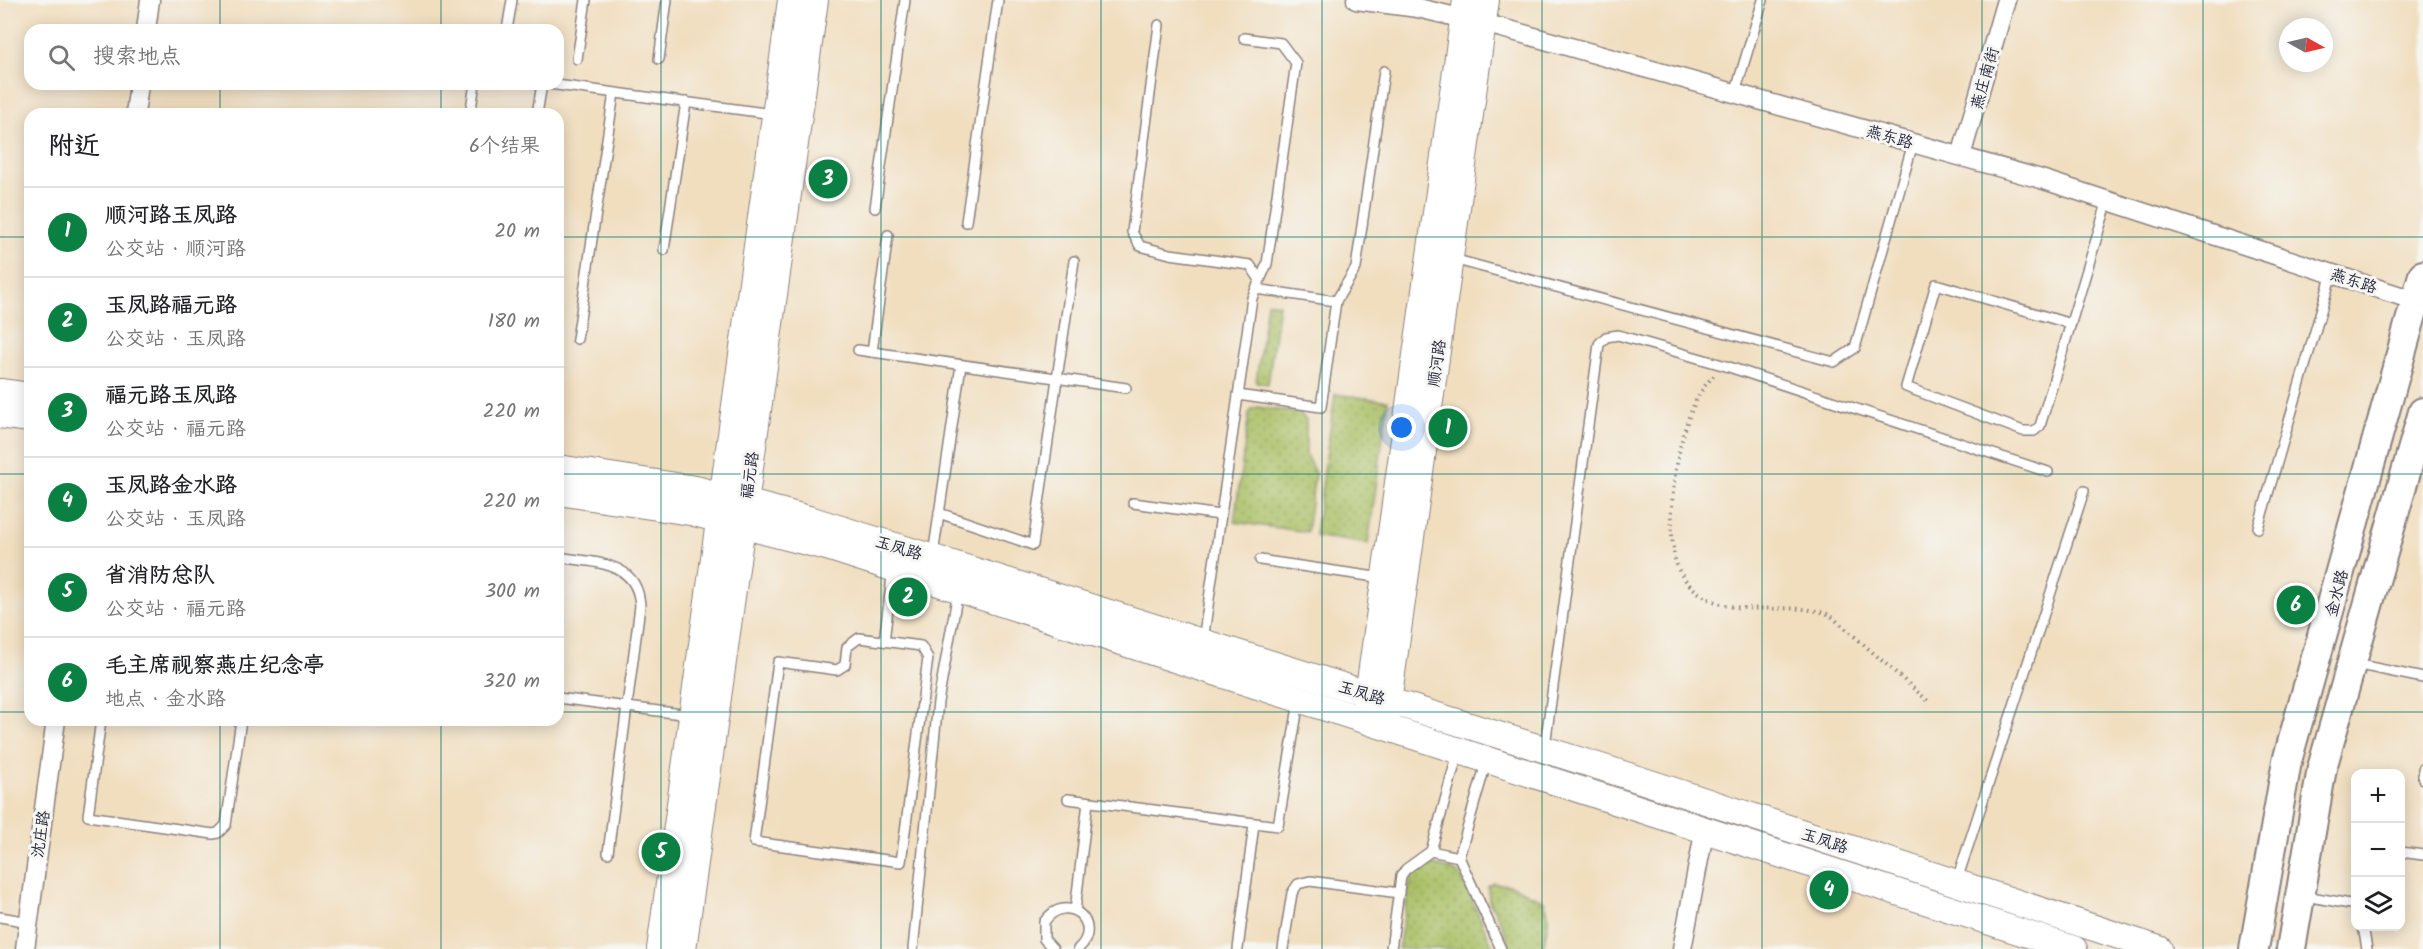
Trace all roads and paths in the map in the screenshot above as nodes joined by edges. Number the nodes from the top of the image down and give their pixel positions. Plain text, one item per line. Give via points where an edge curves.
1 (150, 0) edge
2 (512, 0) edge
3 (586, 0) edge
4 (667, 0) edge
5 (791, 0) edge
6 (815, 0) edge
7 (905, 0) edge
8 (998, 0) edge
9 (1356, 0) edge
10 (1763, 0) edge
11 (2006, 0) edge
12 (1474, 11) edge
13 (148, 24) edge
14 (508, 24) edge
15 (1159, 25) dead end
16 (1244, 38) dead end
17 (577, 59) dead end
18 (658, 59) dead end
19 (1384, 70) dead end
20 (564, 86) edge
21 (138, 90) edge
22 (474, 90) edge
23 (541, 90) edge
24 (614, 93) junction
25 (1735, 93) junction
26 (686, 102) junction
27 (136, 108) edge
28 (472, 108) edge
29 (538, 108) edge
30 (776, 114) junction
31 (1913, 143) junction
32 (1961, 156) junction
33 (2108, 200) junction
34 (875, 208) dead end
35 (966, 222) dead end
36 (888, 235) dead end
37 (664, 250) dead end
38 (1450, 258) junction
39 (1074, 261) dead end
40 (2332, 273) junction
41 (1258, 284) junction
42 (2420, 288) edge
43 (1336, 300) junction
44 (2071, 324) junction
45 (577, 339) dead end
46 (858, 350) dead end
47 (872, 352) junction
48 (961, 365) junction
49 (1726, 366) junction
50 (1058, 379) junction
51 (1126, 388) dead end
52 (0, 392) edge
53 (24, 395) edge
54 (1238, 395) junction
55 (2423, 412) edge
56 (0, 415) edge
57 (24, 418) edge
58 (564, 469) edge
59 (2048, 472) dead end
60 (2084, 491) dead end
61 (564, 493) edge
62 (1133, 503) dead end
63 (733, 510) junction
64 (939, 513) junction
65 (1220, 515) junction
66 (2258, 528) dead end
67 (933, 557) junction
68 (564, 558) edge
69 (1260, 560) dead end
70 (894, 568) junction
71 (1385, 578) junction
72 (958, 589) junction
73 (884, 641) junction
74 (1202, 642) junction
75 (2353, 664) junction
76 (2423, 678) edge
77 (1300, 698) junction
78 (564, 699) edge
79 (1928, 701) dead end
80 (627, 707) junction
81 (1376, 710) junction
82 (692, 716) junction
83 (55, 726) edge
84 (100, 726) edge
85 (240, 726) edge
86 (1460, 749) junction
87 (1545, 750) junction
88 (1487, 758) junction
89 (2423, 769) edge
90 (2423, 779) edge
91 (1068, 799) dead end
92 (1088, 802) junction
93 (1254, 824) junction
94 (1705, 828) junction
95 (1431, 851) junction
96 (608, 853) dead end
97 (2405, 853) edge
98 (2423, 855) edge
99 (1459, 857) junction
100 (1956, 883) junction
101 (1399, 893) junction
102 (2301, 895) junction
103 (2351, 904) edge
104 (1075, 911) junction
105 (0, 917) edge
106 (29, 922) junction
107 (2364, 931) edge
108 (25, 949) edge
109 (660, 949) edge
110 (683, 949) edge
111 (913, 949) edge
112 (1053, 949) edge
113 (1077, 949) edge
114 (1238, 949) edge
115 (1283, 949) edge
116 (1391, 949) edge
117 (1501, 949) edge
118 (1682, 949) edge
119 (2074, 949) edge
120 (2159, 949) edge
121 (2254, 949) edge
122 (2291, 949) edge
123 (2367, 949) edge

1 - 13 street
2 - 14 lane
3 - 17 lane
4 - 18 lane
5 - 30 street, 福元路
6 - 63 street, 福元路
7 - 34 lane
8 - 35 lane
9 - 12 street, 燕东路
10 - 25 lane
11 - 32 street, 燕庄南街
12 - 25 street, 燕东路
12 - 38 street, 顺河路
12 - 71 street, 顺河路
15 - 41 lane via 1132,232 1140,246 1250,265
16 - 41 lane via 1281,43 1296,63 1267,264
19 - 43 lane via 1356,268
20 - 24 lane
21 - 27 street
22 - 28 lane
23 - 29 lane
24 - 26 lane
24 - 45 lane
25 - 31 street, 燕东路
26 - 30 lane
26 - 37 lane
30 - 63 street, 福元路
31 - 32 street, 燕东路
31 - 38 lane via 1855,348 1834,362
32 - 33 street, 燕东路
33 - 40 street, 燕东路
33 - 44 lane
36 - 47 lane
38 - 81 street, 顺河路
39 - 50 lane
40 - 42 street, 燕东路
40 - 66 lane
41 - 43 lane
41 - 54 lane via 1252,298
42 - 121 main road, 金水路 via 2287,761
43 - 54 lane via 1321,407
44 - 44 lane via 1936,284 1906,387 2023,431 2034,431 2040,426
46 - 47 lane
47 - 48 lane
48 - 50 lane
48 - 64 lane
49 - 59 lane
49 - 79 path via 1708,381 1688,420 1680,447 1672,510 1675,556 1688,585 1710,600 1772,610 1812,608 1830,615
49 - 87 lane via 1618,335 1606,337 1599,344
50 - 51 lane
50 - 64 lane via 1034,545
52 - 53 street
54 - 65 lane
55 - 75 main road
56 - 57 street
58 - 63 street, 玉凤路 via 657,482
60 - 100 lane
61 - 63 street, 玉凤路 via 652,505
62 - 65 lane
63 - 67 street, 玉凤路
63 - 70 street, 玉凤路
63 - 82 street, 福元路
63 - 110 street, 福元路
64 - 67 lane
65 - 74 lane
67 - 74 street, 玉凤路
68 - 80 lane via 614,567 633,580 639,591
69 - 71 lane
70 - 72 street, 玉凤路
70 - 73 lane
71 - 81 street, 顺河路
72 - 77 street, 玉凤路
72 - 111 lane via 938,702
73 - 73 lane via 921,646 928,658 901,862 754,842 778,662 837,670 845,665 847,646 859,638
74 - 81 street, 玉凤路
75 - 76 lane
75 - 102 main road via 2322,768
77 - 81 street, 玉凤路
77 - 93 lane via 1278,826
78 - 80 lane
80 - 82 lane
80 - 96 lane
81 - 86 street, 玉凤路
81 - 87 street, 玉凤路
82 - 109 street, 福元路
83 - 106 street, 沈庄路
84 - 85 lane via 88,816 213,834 226,825
86 - 88 street, 玉凤路
86 - 95 lane
87 - 100 street, 玉凤路
88 - 94 street, 玉凤路
88 - 99 lane
89 - 90 lane
91 - 92 lane
92 - 93 lane
92 - 104 lane
93 - 114 lane
94 - 118 street
94 - 119 street, 玉凤路
95 - 99 lane
95 - 101 lane via 1406,869
97 - 98 lane
99 - 117 lane
100 - 120 street, 玉凤路
101 - 115 lane via 1310,881 1298,884 1292,893
101 - 116 lane
102 - 103 lane
102 - 122 main road
104 - 112 lane via 1056,910 1044,922 1044,939
104 - 113 lane via 1084,918 1087,932
105 - 106 lane
106 - 108 street, 沈庄路
107 - 123 lane

